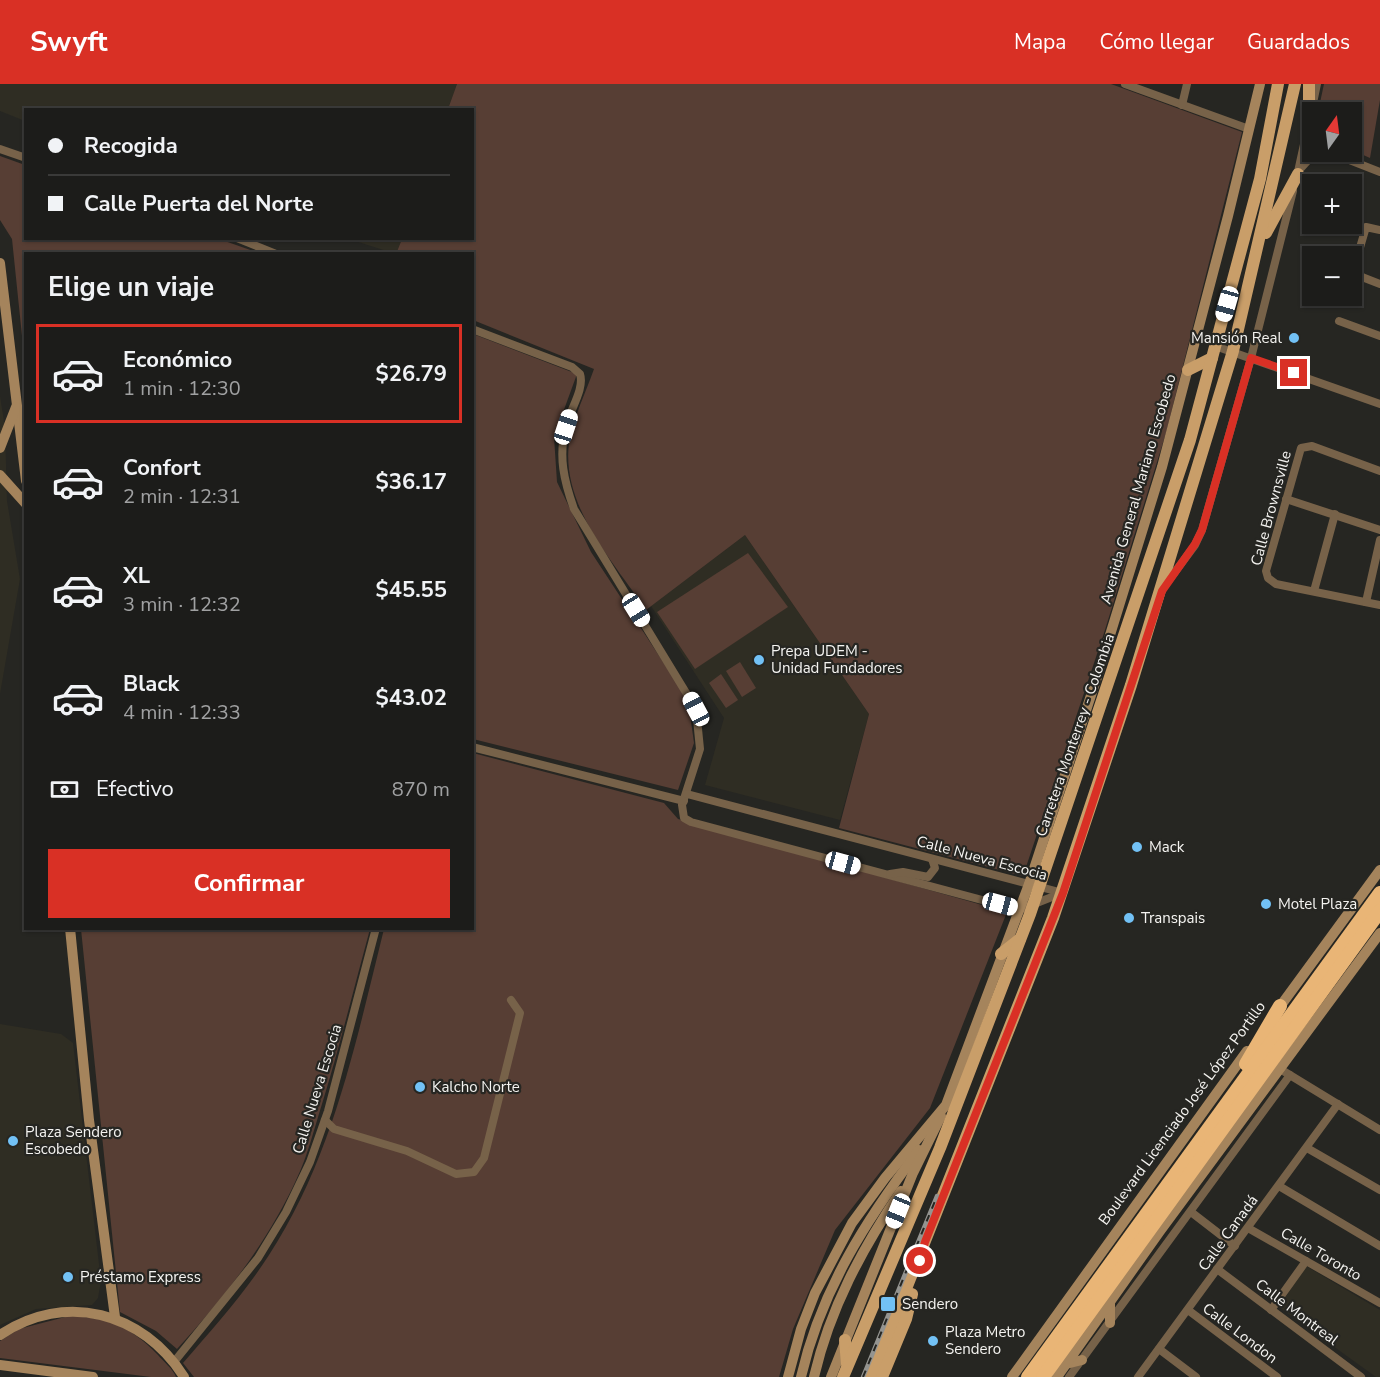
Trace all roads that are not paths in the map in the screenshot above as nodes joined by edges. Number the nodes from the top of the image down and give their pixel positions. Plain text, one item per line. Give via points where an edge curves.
1 (1125, 84) edge
2 (1187, 84) edge
3 (1260, 84) edge
4 (1278, 84) edge
5 (1295, 84) edge
6 (1309, 84) edge
7 (1317, 84) edge
8 (1310, 102) edge
9 (1314, 102) edge
10 (1182, 105) junction
11 (1249, 129) junction
12 (0, 149) edge
13 (24, 157) edge
14 (1302, 160) edge
15 (1307, 162) edge
16 (1354, 162) edge
17 (1380, 172) edge
18 (1298, 174) junction
19 (1380, 230) edge
20 (242, 240) edge
21 (1259, 247) junction
22 (271, 252) edge
23 (0, 263) edge
24 (1380, 284) edge
25 (1339, 321) dead end
26 (474, 330) edge
27 (1380, 336) edge
28 (1233, 351) junction
29 (1214, 352) junction
30 (1251, 358) junction
31 (1188, 370) junction
32 (18, 404) junction
33 (1380, 404) edge
34 (0, 448) edge
35 (24, 462) edge
36 (1380, 471) edge
37 (0, 475) edge
38 (1286, 499) junction
39 (24, 502) edge
40 (1335, 514) junction
41 (1380, 530) edge
42 (1380, 540) edge
43 (1162, 591) junction
44 (1314, 591) junction
45 (1366, 602) junction
46 (1380, 605) edge
47 (474, 747) edge
48 (685, 798) junction
49 (932, 859) junction
50 (1380, 870) edge
51 (886, 874) junction
52 (1034, 886) junction
53 (1063, 893) junction
54 (1380, 893) edge
55 (1033, 904) junction
56 (1019, 910) junction
57 (1380, 911) edge
58 (70, 930) edge
59 (375, 930) edge
60 (1380, 933) edge
61 (1020, 938) junction
62 (1001, 954) junction
63 (511, 1000) dead end
64 (1280, 1006) junction
65 (1285, 1072) junction
66 (1230, 1098) junction
67 (1338, 1104) junction
68 (946, 1105) junction
69 (325, 1120) junction
70 (935, 1129) junction
71 (1380, 1130) edge
72 (1307, 1148) junction
73 (1204, 1171) junction
74 (913, 1173) junction
75 (1214, 1180) junction
76 (1279, 1186) junction
77 (1380, 1190) edge
78 (1191, 1212) junction
79 (1248, 1228) junction
80 (925, 1242) junction
81 (1235, 1246) junction
82 (1380, 1246) edge
83 (1143, 1254) junction
84 (1306, 1261) junction
85 (1154, 1263) junction
86 (1217, 1269) junction
87 (1102, 1283) junction
88 (1110, 1302) junction
89 (1380, 1303) edge
90 (1188, 1310) junction
91 (1271, 1310) junction
92 (115, 1317) junction
93 (1110, 1323) junction
94 (0, 1335) edge
95 (845, 1340) junction
96 (1159, 1349) junction
97 (1082, 1360) junction
98 (174, 1362) junction
99 (1066, 1364) junction
100 (0, 1365) edge
101 (845, 1375) edge
102 (93, 1377) edge
103 (184, 1377) edge
104 (788, 1377) edge
105 (801, 1377) edge
106 (814, 1377) edge
107 (831, 1377) edge
108 (872, 1377) edge
109 (882, 1377) edge
110 (1012, 1377) edge
111 (1028, 1377) edge
112 (1043, 1377) edge
113 (1057, 1377) edge
114 (1069, 1377) edge
115 (1138, 1377) edge
116 (1196, 1377) edge
117 (1276, 1377) edge
118 (1361, 1377) edge

1 - 10 street
2 - 10 street
3 - 11 street, Avenida General Mariano Escobedo
4 - 29 main road, Carretera Monterrey - Colombia via 1260,179
5 - 21 main road
6 - 8 main road
7 - 9 street
10 - 11 street
11 - 31 street, Avenida General Mariano Escobedo
12 - 13 street
14 - 18 street
15 - 18 street
16 - 17 street
18 - 21 main road
18 - 30 street
19 - 24 street via 1367,226 1354,270
20 - 22 street
21 - 28 main road
23 - 32 street
25 - 27 street
26 - 48 street via 572,367 580,374 580,388 563,443 566,488 573,509 696,709 699,749
28 - 29 street
28 - 30 street
28 - 43 main road
29 - 31 main road
29 - 52 main road, Carretera Monterrey - Colombia via 1190,440
30 - 33 street
30 - 43 street via 1202,530
31 - 52 street, Avenida General Mariano Escobedo
32 - 34 street
32 - 35 street
36 - 38 street, Calle Brownsville via 1312,446 1304,447 1299,451
37 - 39 street
38 - 40 street
38 - 44 street, Calle Brownsville via 1266,571 1268,578 1276,584
40 - 41 street
40 - 44 street
42 - 45 street
43 - 53 main road
44 - 45 street, Calle Brownsville
45 - 46 street, Calle Brownsville
47 - 48 street, Calle Nueva Escocia
48 - 49 street, Calle Nueva Escocia
48 - 51 street via 682,810 684,818 691,822
49 - 51 street via 935,868 928,877 903,872
49 - 52 street, Calle Nueva Escocia
50 - 64 street, Boulevard Licenciado José López Portillo
51 - 56 street
52 - 53 street, Calle Nueva Escocia
52 - 55 main road, Carretera Monterrey - Colombia
52 - 56 street, Avenida General Mariano Escobedo
53 - 55 street, Calle Nueva Escocia
53 - 80 main road
54 - 66 highway, Boulevard Licenciado José López Portillo
55 - 56 street, Calle Nueva Escocia
55 - 61 main road, Carretera Monterrey - Colombia
56 - 62 street, Avenida General Mariano Escobedo
57 - 87 highway
58 - 92 street
59 - 69 street, Calle Nueva Escocia
60 - 65 street
61 - 62 main road
61 - 101 main road, Carretera Monterrey - Colombia via 940,1148
62 - 68 street, Avenida General Mariano Escobedo
63 - 69 street via 520,1013 484,1158 474,1172 456,1174 407,1150 334,1129
64 - 66 highway
64 - 110 street, Boulevard Licenciado José López Portillo
65 - 67 street
65 - 73 street
65 - 75 street
66 - 87 highway, Boulevard Licenciado José López Portillo
67 - 71 street
67 - 72 street, Calle Canadá
68 - 70 street
68 - 104 street, Avenida General Mariano Escobedo via 852,1223 815,1293
69 - 98 street, Calle Nueva Escocia via 286,1212 258,1258
70 - 74 street
70 - 105 street via 882,1199 844,1261 820,1315
72 - 76 street, Calle Canadá
72 - 77 street
73 - 75 street
73 - 83 street
74 - 95 street
74 - 106 street via 850,1275 828,1328
75 - 78 street
76 - 79 street, Calle Canadá
76 - 82 street
78 - 81 street
78 - 85 street
79 - 81 street, Calle Canadá
79 - 84 street, Calle Toronto
80 - 108 main road
80 - 109 main road via 906,1319
81 - 86 street, Calle Canadá
83 - 85 street
83 - 88 street
84 - 89 street, Calle Toronto
84 - 91 street
85 - 93 street
86 - 90 street, Calle Canadá
86 - 91 street, Calle Montreal
87 - 111 highway
87 - 112 highway
88 - 93 street
88 - 99 street
90 - 96 street, Calle Canadá
90 - 117 street, Calle London
91 - 118 street, Calle Montreal
92 - 94 street via 75,1312 46,1315 20,1323
92 - 98 street via 143,1334
93 - 97 street
95 - 101 main road
95 - 107 street
96 - 115 street, Calle Canadá
96 - 116 street
97 - 99 street
97 - 114 street
98 - 103 street
99 - 113 street
100 - 102 street

